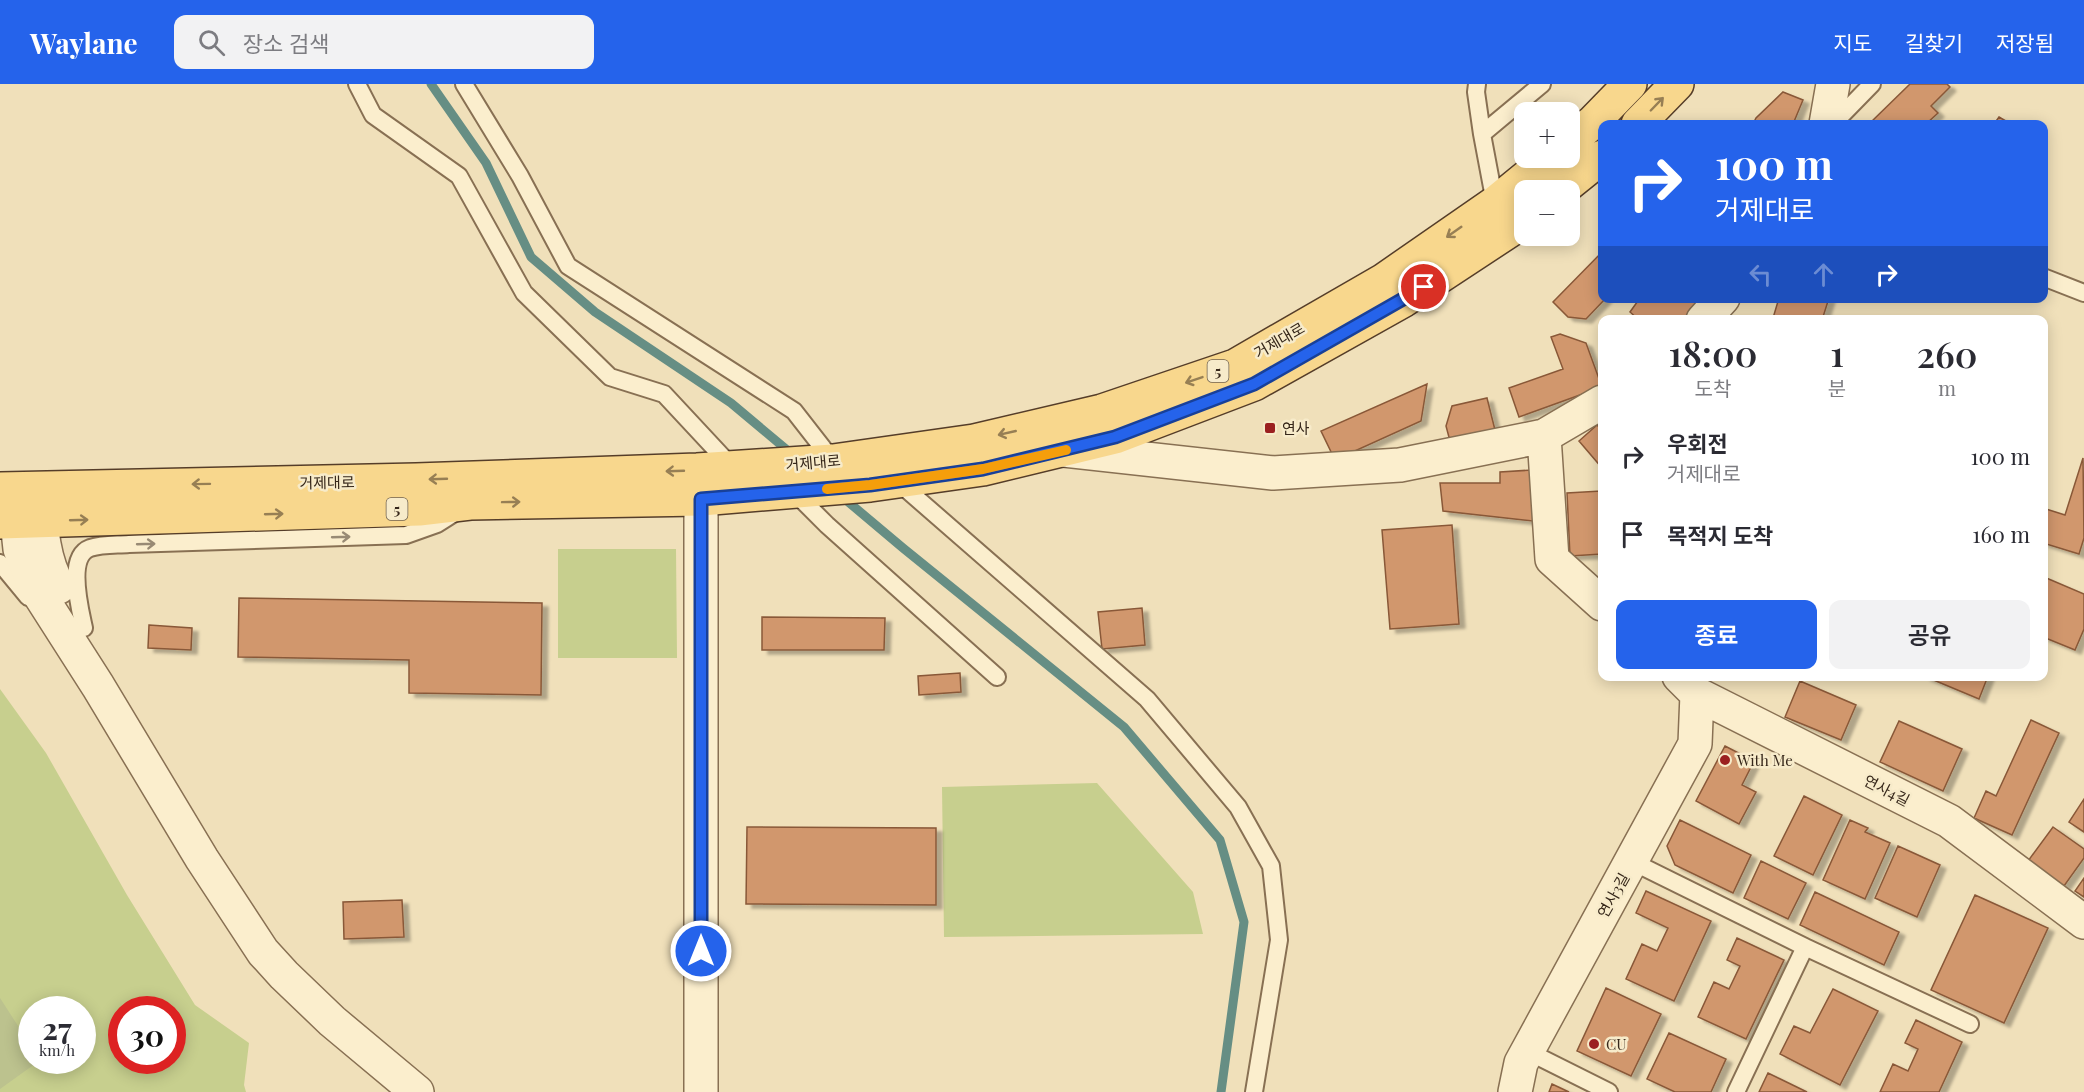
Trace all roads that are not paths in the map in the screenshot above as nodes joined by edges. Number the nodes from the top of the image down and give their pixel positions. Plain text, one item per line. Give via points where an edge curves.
1 (357, 84) edge
2 (464, 84) edge
3 (1477, 84) edge
4 (1542, 84) edge
5 (1630, 84) edge
6 (1677, 84) edge
7 (1833, 84) edge
8 (1872, 84) edge
9 (1642, 120) edge
10 (1827, 120) edge
11 (1837, 120) edge
12 (1580, 133) edge
13 (1482, 134) junction
14 (1598, 160) edge
15 (1538, 168) edge
16 (1574, 180) edge
17 (1495, 203) junction
18 (1514, 228) edge
19 (2048, 279) edge
20 (2084, 293) edge
21 (1718, 303) edge
22 (1708, 315) edge
23 (1598, 404) edge
24 (1544, 436) junction
25 (1063, 450) junction
26 (833, 461) junction
27 (733, 468) junction
28 (884, 483) junction
29 (18, 488) edge
30 (794, 492) junction
31 (701, 499) junction
32 (471, 503) junction
33 (19, 522) edge
34 (0, 563) edge
35 (1598, 600) edge
36 (77, 635) junction
37 (997, 677) dead end
38 (1688, 685) edge
39 (1631, 861) junction
40 (2084, 922) edge
41 (1805, 947) junction
42 (1970, 1024) dead end
43 (1527, 1051) junction
44 (417, 1092) edge
45 (439, 1092) edge
46 (701, 1092) edge
47 (1254, 1092) edge
48 (1515, 1092) edge
49 (1609, 1092) edge
50 (1736, 1092) edge

1 - 27 lane via 373,115 459,176 524,293 610,377 664,394
2 - 26 lane via 568,266 794,411
3 - 13 lane
4 - 13 lane
5 - 12 main road
9 -> 6 main road
7 - 10 street
8 - 11 lane
13 - 17 lane
14 - 16 main road
15 - 17 main road, 거제대로 / 5
17 -> 26 main road, 거제대로 / 5 via 1384,280 1235,366 1090,414 974,441
18 - 25 main road, 거제대로 / 5 via 1404,300 1254,384 1115,437
19 - 20 lane
21 - 22 street
23 - 24 street
24 - 25 street via 1400,465 1273,473
24 - 35 street via 1552,560
25 - 28 main road, 거제대로 / 5 via 983,469
26 - 27 main road, 거제대로 / 5
27 -> 29 main road, 거제대로 / 5 via 416,480
28 - 30 main road, 거제대로 / 5
28 - 47 lane via 1147,699 1238,807 1270,866 1279,940
29 - 33 street
30 - 31 main road, 거제대로 / 5
30 - 37 lane
32 -> 31 main road, 거제대로 / 5
31 - 46 street
33 -> 32 main road, 거제대로 / 5 via 419,509
36 -> 32 lane via 76,577 81,554 89,549 129,544 406,535 437,524
33 - 36 street via 20,549 36,589
34 - 36 lane via 49,622
36 - 44 street via 202,859 263,952 332,1022
36 - 45 street via 207,837 292,960
38 - 39 street, 연사3길 via 1695,744
38 - 40 street, 연사4길 via 1949,821
39 - 41 lane
39 - 43 street, 연사3길
41 - 42 lane
41 - 50 lane
43 - 48 street, 연사3길
43 - 49 lane

